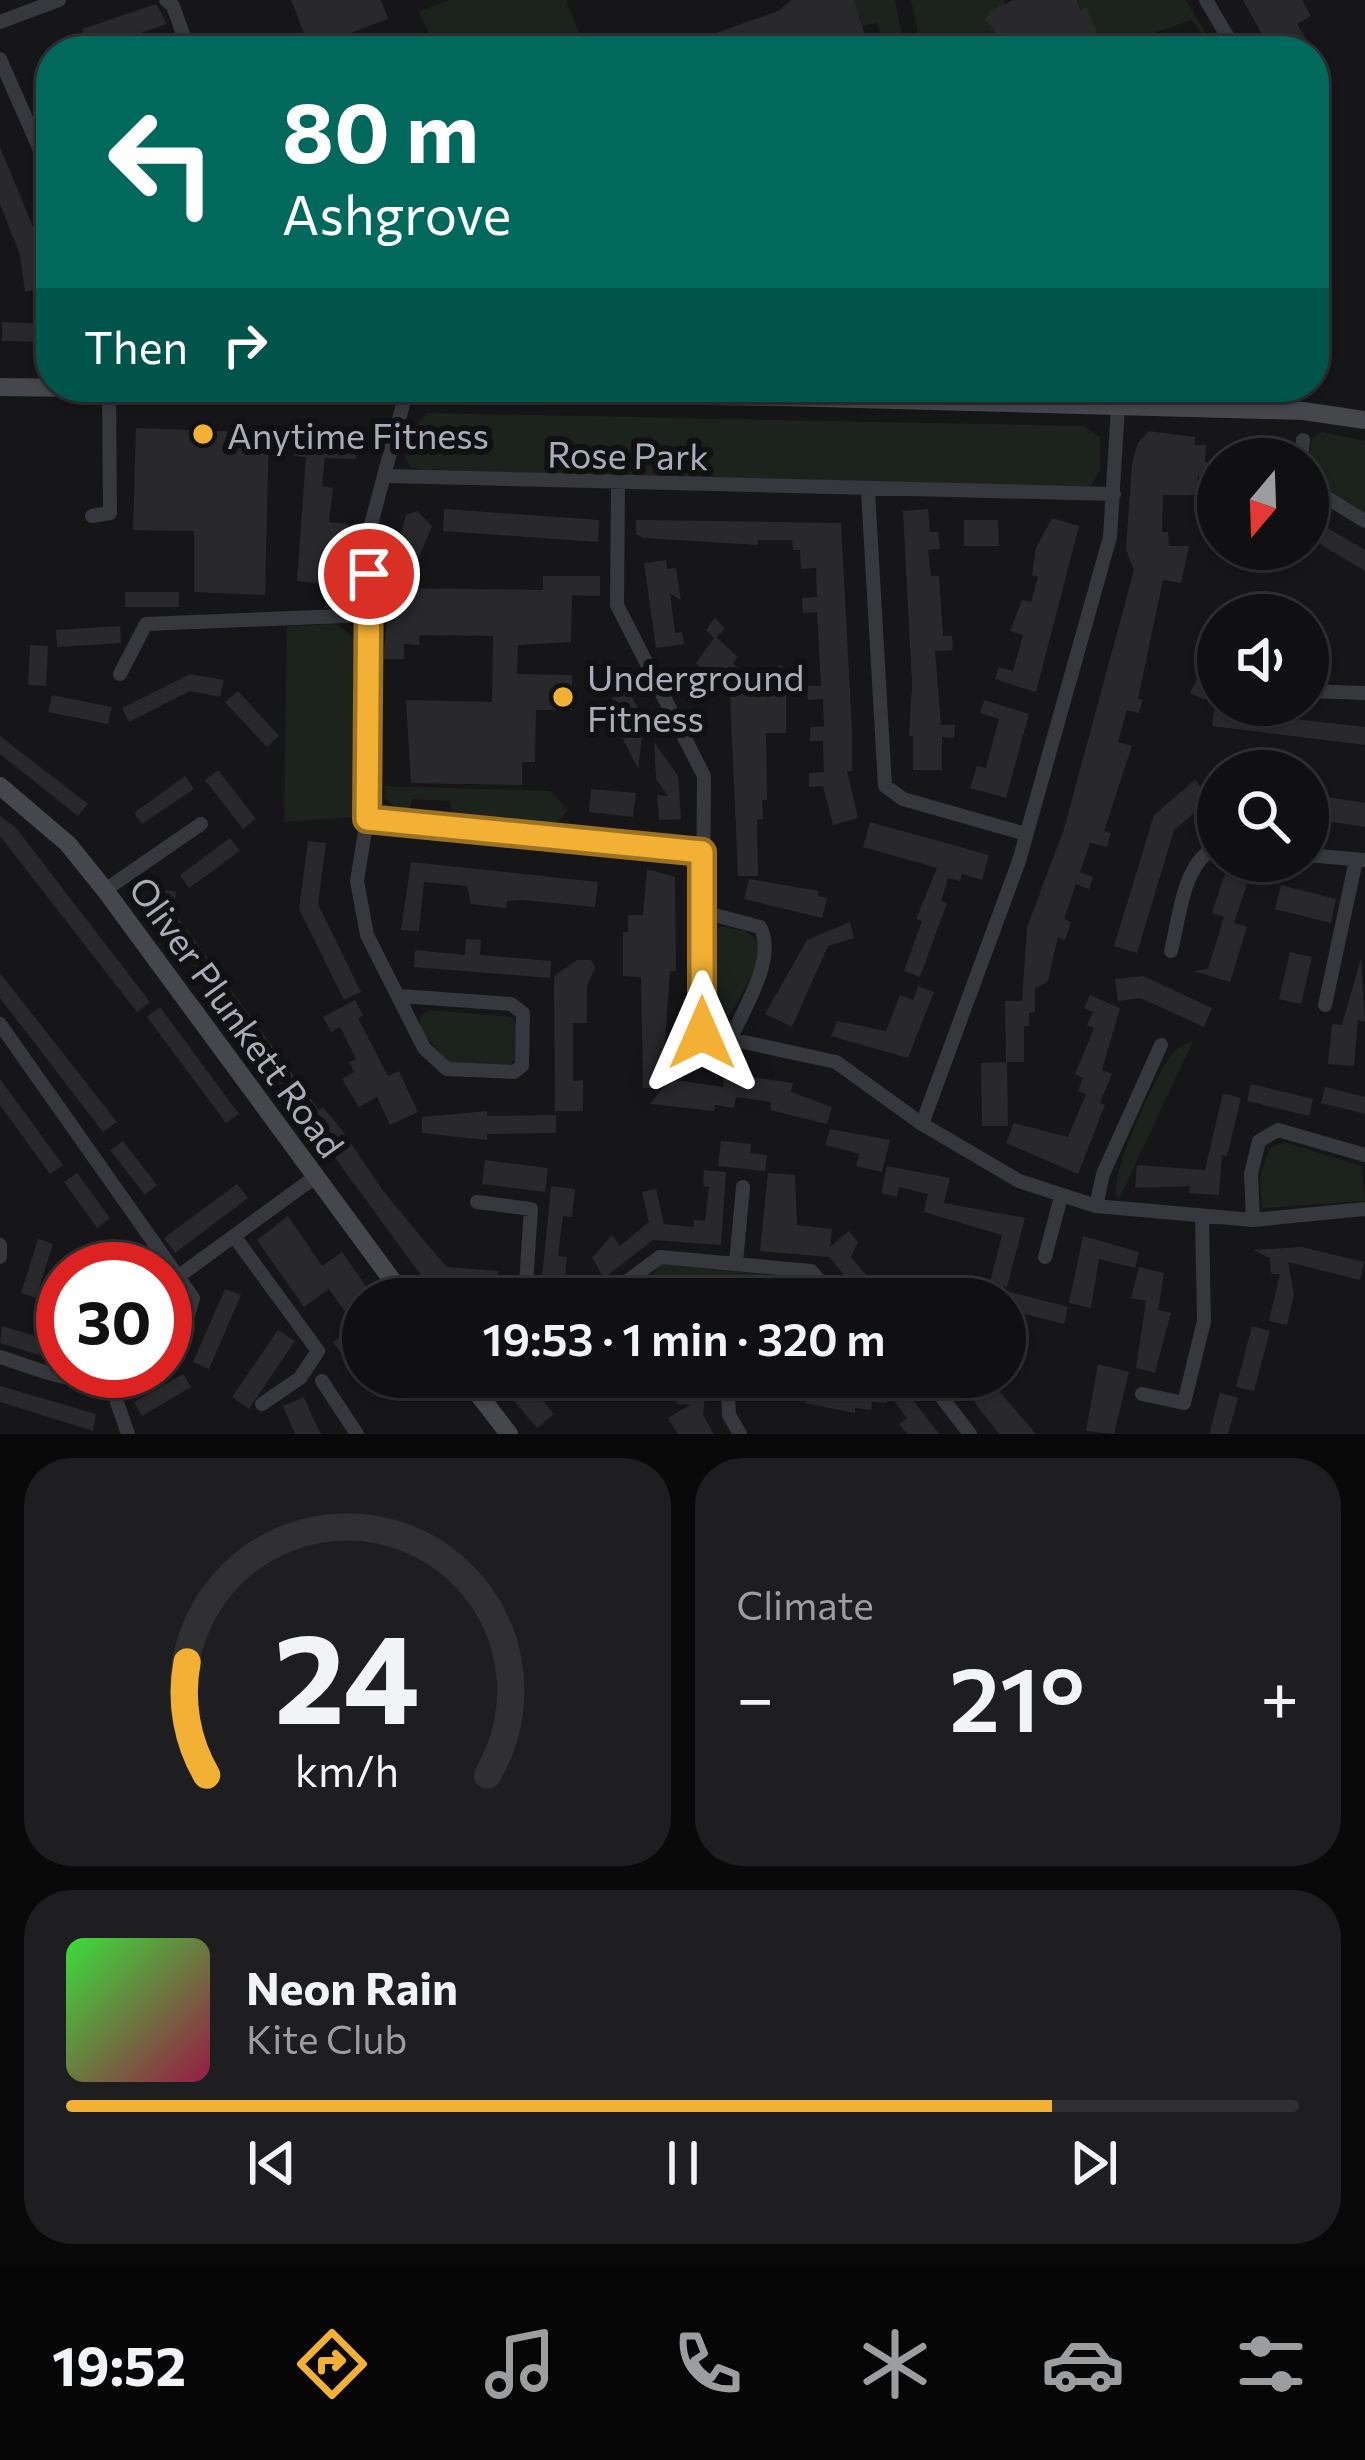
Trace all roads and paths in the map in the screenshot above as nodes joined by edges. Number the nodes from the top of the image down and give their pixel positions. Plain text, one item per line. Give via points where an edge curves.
1 (59, 0) edge
2 (166, 0) edge
3 (1206, 0) edge
4 (0, 22) edge
5 (182, 36) edge
6 (1227, 36) edge
7 (0, 59) edge
8 (36, 139) edge
9 (0, 387) edge
10 (36, 387) edge
11 (109, 402) edge
12 (404, 402) edge
13 (864, 402) edge
14 (1118, 407) junction
15 (1365, 420) edge
16 (387, 476) junction
17 (618, 484) junction
18 (868, 490) junction
19 (1114, 494) junction
20 (1329, 499) edge
21 (92, 516) dead end
22 (1365, 521) edge
23 (368, 615) junction
24 (120, 674) dead end
25 (1329, 689) edge
26 (1365, 693) edge
27 (0, 786) edge
28 (367, 819) junction
29 (201, 824) dead end
30 (1025, 834) junction
31 (702, 852) junction
32 (1329, 857) edge
33 (1361, 860) edge
34 (1197, 862) edge
35 (105, 890) junction
36 (703, 912) junction
37 (1171, 951) dead end
38 (401, 996) junction
39 (1324, 1004) dead end
40 (0, 1024) edge
41 (702, 1033) junction
42 (731, 1038) junction
43 (1161, 1045) dead end
44 (688, 1046) dead end
45 (922, 1124) junction
46 (1365, 1155) edge
47 (314, 1177) junction
48 (743, 1187) dead end
49 (1061, 1197) junction
50 (477, 1202) dead end
51 (1096, 1206) junction
52 (1365, 1209) edge
53 (1202, 1218) junction
54 (1253, 1220) junction
55 (234, 1236) junction
56 (154, 1242) edge
57 (0, 1245) edge
58 (0, 1257) edge
59 (1045, 1257) dead end
60 (736, 1263) junction
61 (192, 1266) edge
62 (390, 1278) edge
63 (526, 1278) edge
64 (632, 1278) edge
65 (818, 1278) edge
66 (0, 1357) edge
67 (36, 1367) edge
68 (322, 1381) dead end
69 (1142, 1394) dead end
70 (116, 1398) edge
71 (481, 1398) edge
72 (728, 1398) edge
73 (942, 1398) edge
74 (262, 1404) dead end
75 (128, 1434) edge
76 (356, 1434) edge
77 (509, 1434) edge
78 (740, 1434) edge
79 (970, 1434) edge

1 - 4 street
2 - 5 street
3 - 6 street
7 - 8 street
9 - 10 main road
11 - 21 street via 110,513
12 - 16 street
13 - 14 main road
14 - 15 main road
14 - 19 street
16 - 17 street, Rose Park
16 - 23 street via 369,532
17 - 18 street, Rose Park
17 - 31 street via 617,604 701,762
18 - 19 street, Rose Park
18 - 30 street via 885,786 903,799
19 - 30 street via 1110,537
20 - 22 street
23 - 24 street via 146,624
23 - 28 street
25 - 26 street
27 - 35 main road, Oliver Plunkett Road via 68,844
28 - 31 street
28 - 38 street via 359,910
29 - 35 street
30 - 45 street
31 - 36 street
32 - 33 street
33 - 39 street
34 - 37 street
35 - 47 main road, Oliver Plunkett Road
36 - 41 street
36 - 42 street via 760,927 766,938
38 - 38 street via 424,1048 447,1069 522,1066 523,1013 511,1004
40 - 56 street
41 - 42 street
41 - 44 street
42 - 45 street via 836,1062
43 - 51 street
45 - 49 street
46 - 54 street via 1278,1130 1259,1141
47 - 55 street
47 - 62 main road, Oliver Plunkett Road
48 - 60 street
49 - 51 street
49 - 59 street
50 - 63 street via 531,1209
51 - 53 street
52 - 54 street
53 - 54 street
53 - 69 street via 1204,1322 1184,1403
55 - 61 street
55 - 74 street via 318,1351 300,1378
57 - 58 street
60 - 64 street via 660,1257
60 - 65 street via 811,1270
66 - 67 street
68 - 76 street
70 - 75 street
71 - 77 main road
72 - 78 street
73 - 79 street

